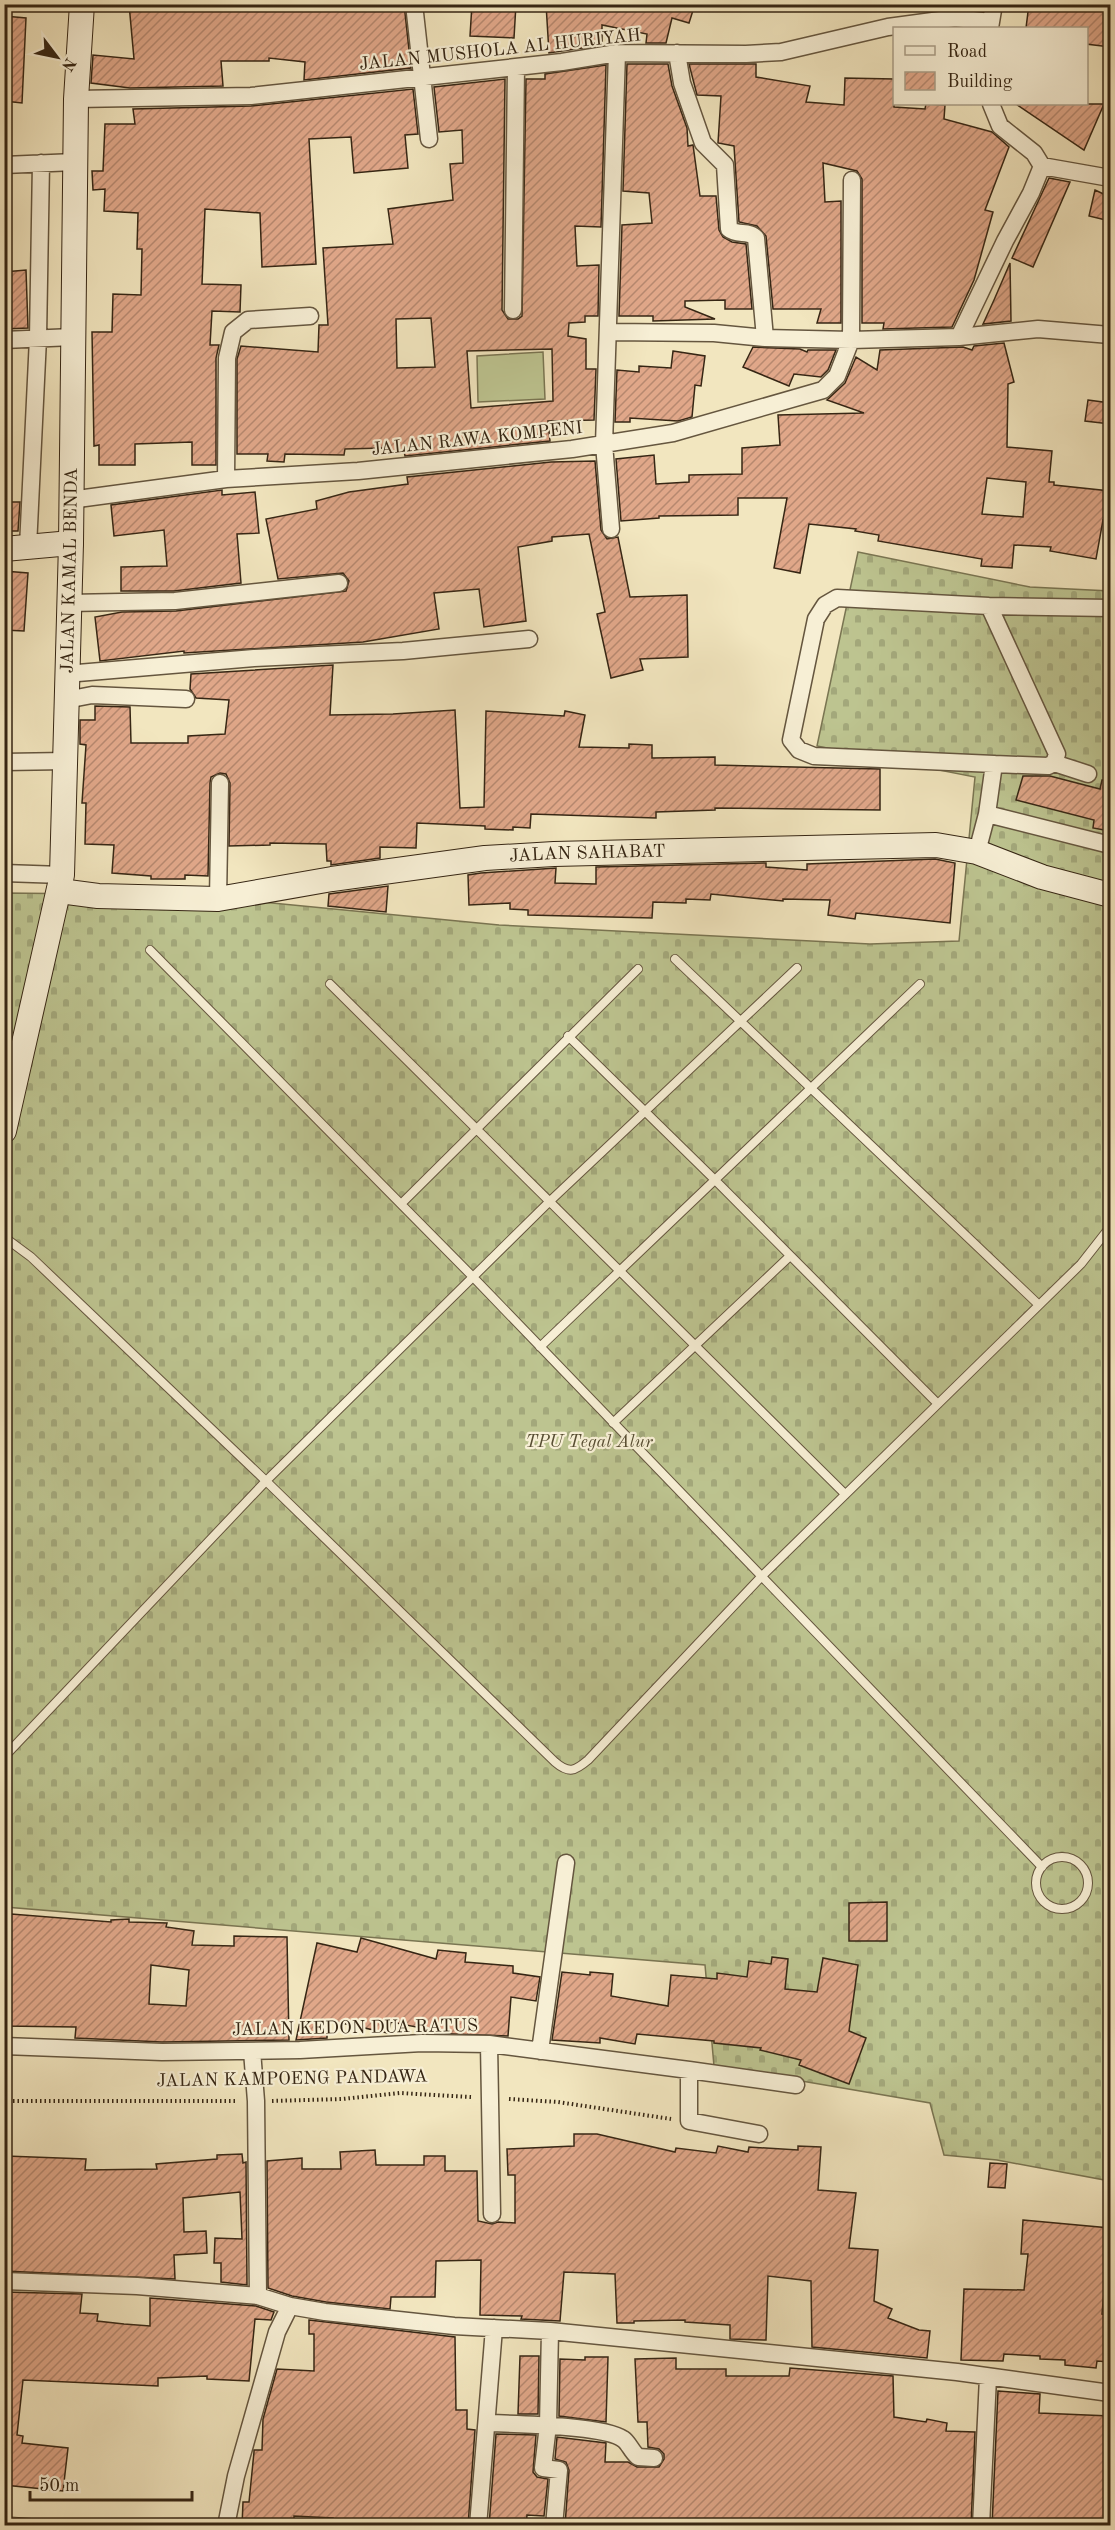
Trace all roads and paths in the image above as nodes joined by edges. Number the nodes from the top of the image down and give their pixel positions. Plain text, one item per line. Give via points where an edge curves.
1 (82, 4) edge
2 (414, 4) edge
3 (994, 4) edge
4 (990, 25) edge
5 (617, 53) junction
6 (677, 53) junction
7 (516, 67) junction
8 (421, 77) junction
9 (76, 99) junction
10 (991, 105) edge
11 (429, 139) dead end
12 (56, 163) junction
13 (4, 165) edge
14 (1042, 166) junction
15 (1110, 178) edge
16 (852, 180) dead end
17 (513, 310) dead end
18 (310, 316) dead end
19 (608, 332) junction
20 (1110, 335) edge
21 (959, 337) junction
22 (54, 338) junction
23 (765, 338) junction
24 (4, 340) edge
25 (851, 340) junction
26 (603, 444) junction
27 (226, 479) junction
28 (70, 500) junction
29 (611, 528) dead end
30 (40, 546) edge
31 (339, 583) dead end
32 (68, 603) junction
33 (990, 606) junction
34 (1110, 608) edge
35 (529, 639) dead end
36 (66, 674) junction
37 (186, 699) dead end
38 (66, 700) junction
39 (52, 761) junction
40 (4, 762) edge
41 (1054, 763) junction
42 (994, 764) junction
43 (1088, 774) dead end
44 (220, 783) dead end
45 (987, 814) junction
46 (1110, 845) edge
47 (977, 852) junction
48 (4, 873) edge
49 (57, 881) junction
50 (1110, 895) edge
51 (218, 899) junction
52 (150, 951) dead end
53 (675, 959) dead end
54 (797, 968) dead end
55 (638, 969) dead end
56 (330, 984) dead end
57 (920, 984) dead end
58 (740, 1020) junction
59 (568, 1036) junction
60 (812, 1087) junction
61 (645, 1110) junction
62 (475, 1128) junction
63 (4, 1131) edge
64 (715, 1180) junction
65 (549, 1202) junction
66 (401, 1204) junction
67 (1110, 1227) edge
68 (4, 1237) edge
69 (790, 1256) junction
70 (619, 1272) junction
71 (473, 1277) junction
72 (1039, 1305) junction
73 (694, 1346) junction
74 (540, 1347) junction
75 (938, 1404) junction
76 (613, 1423) junction
77 (266, 1481) junction
78 (845, 1494) junction
79 (761, 1577) junction
80 (4, 1757) edge
81 (566, 1863) dead end
82 (1042, 1867) junction
83 (489, 2044) junction
84 (4, 2046) edge
85 (252, 2051) junction
86 (540, 2051) junction
87 (689, 2070) junction
88 (796, 2085) dead end
89 (488, 2098) junction
90 (4, 2101) edge
91 (256, 2101) junction
92 (689, 2121) junction
93 (759, 2134) dead end
94 (492, 2214) dead end
95 (4, 2281) edge
96 (258, 2296) junction
97 (290, 2306) junction
98 (494, 2328) junction
99 (550, 2331) junction
100 (988, 2377) junction
101 (1110, 2393) edge
102 (487, 2423) junction
103 (548, 2425) junction
104 (654, 2458) dead end
105 (4, 2521) edge
106 (73, 2526) edge
107 (226, 2526) edge
108 (478, 2526) edge
109 (554, 2526) edge
110 (981, 2526) edge

1 - 9 main road, JALAN KAMAL BENDA
2 - 8 street
3 - 4 street
4 - 6 street, JALAN MUSHOLA AL HURIYAH via 955,18 888,27 781,52
5 - 6 street, JALAN MUSHOLA AL HURIYAH
5 - 7 street, JALAN MUSHOLA AL HURIYAH
5 - 19 street
6 - 23 street via 682,83 703,143 725,165 729,229 756,237
7 - 8 street, JALAN MUSHOLA AL HURIYAH
7 - 17 street
8 - 9 street, JALAN MUSHOLA AL HURIYAH via 251,96
8 - 11 street
9 - 12 main road, JALAN KAMAL BENDA
10 - 14 street via 1000,126 1034,153
12 - 13 street
12 - 22 main road, JALAN KAMAL BENDA
12 - 22 street
14 - 15 street
14 - 21 street
16 - 25 street, JALAN RAWA KOMPENI
18 - 27 street via 249,320 233,332 227,358
19 - 23 street via 714,333
19 - 26 street
20 - 21 street via 1038,329
21 - 25 street
22 - 24 street
22 - 28 main road, JALAN KAMAL BENDA
22 - 30 street
23 - 25 street
25 - 26 street, JALAN RAWA KOMPENI via 837,376 824,390 673,433
26 - 27 street, JALAN RAWA KOMPENI via 470,461
26 - 29 street
27 - 28 street, JALAN RAWA KOMPENI
28 - 30 main road, JALAN KAMAL BENDA
30 - 32 main road, JALAN KAMAL BENDA
31 - 32 street via 175,601
32 - 36 main road, JALAN KAMAL BENDA
33 - 34 street
33 - 41 street via 1056,750
33 - 42 street via 837,598 825,605 816,619 791,741 799,750 814,756
35 - 36 street
36 - 38 main road, JALAN KAMAL BENDA
37 - 38 street via 93,695
38 - 39 main road, JALAN KAMAL BENDA
39 - 40 street
39 - 49 main road, JALAN KAMAL BENDA
41 - 42 street
41 - 43 street
42 - 45 street
44 - 51 street
45 - 46 street
45 - 47 street
47 - 50 main road, JALAN SAHABAT via 1042,877
47 - 51 main road, JALAN SAHABAT via 936,845 496,857
48 - 49 street
49 - 51 main road, JALAN SAHABAT via 98,896
49 - 63 main road, JALAN KAMAL BENDA
52 - 66 lane
53 - 58 lane
54 - 58 lane
55 - 59 lane
56 - 62 lane
57 - 60 lane
58 - 60 lane
58 - 61 lane
59 - 61 lane
59 - 62 lane
60 - 64 lane
60 - 72 lane
61 - 64 lane
61 - 65 lane
62 - 65 lane
62 - 66 lane
64 - 69 lane
64 - 70 lane
65 - 70 lane
65 - 71 lane
66 - 71 lane
67 - 72 lane via 1081,1264
68 - 77 lane via 31,1257
69 - 73 lane
69 - 75 lane
70 - 73 lane
70 - 74 lane
71 - 74 lane
71 - 77 lane
72 - 75 lane
73 - 76 lane
73 - 78 lane
74 - 76 lane
75 - 78 lane
76 - 79 lane
77 - 79 lane via 566,1771 577,1769 588,1760
77 - 80 lane
78 - 79 lane
79 - 82 lane
81 - 86 street
82 - 82 lane via 1058,1858 1076,1861 1087,1874 1087,1892 1082,1900 1076,1906 1058,1909 1042,1900 1036,1884
83 - 85 street, JALAN KEDON DUA RATUS
83 - 86 street, JALAN KEDON DUA RATUS
83 - 89 street
84 - 85 street, JALAN KEDON DUA RATUS
85 - 91 street
86 - 87 street, JALAN KEDON DUA RATUS
87 - 88 street, JALAN KEDON DUA RATUS
87 - 92 street
89 - 91 path, JALAN KAMPOENG PANDAWA via 400,2093
89 - 92 path, JALAN KAMPOENG PANDAWA via 558,2102
89 - 94 street
90 - 91 path, JALAN KAMPOENG PANDAWA
91 - 96 street
92 - 93 street
95 - 96 street
96 - 97 street
97 - 98 street
97 - 107 street via 277,2332 236,2476
98 - 99 street
98 - 102 street
99 - 100 street
99 - 103 street
100 - 101 street
100 - 110 street
102 - 103 street
102 - 108 street
103 - 104 street via 621,2437 638,2457
103 - 109 street via 543,2468 559,2470
105 - 106 lane

